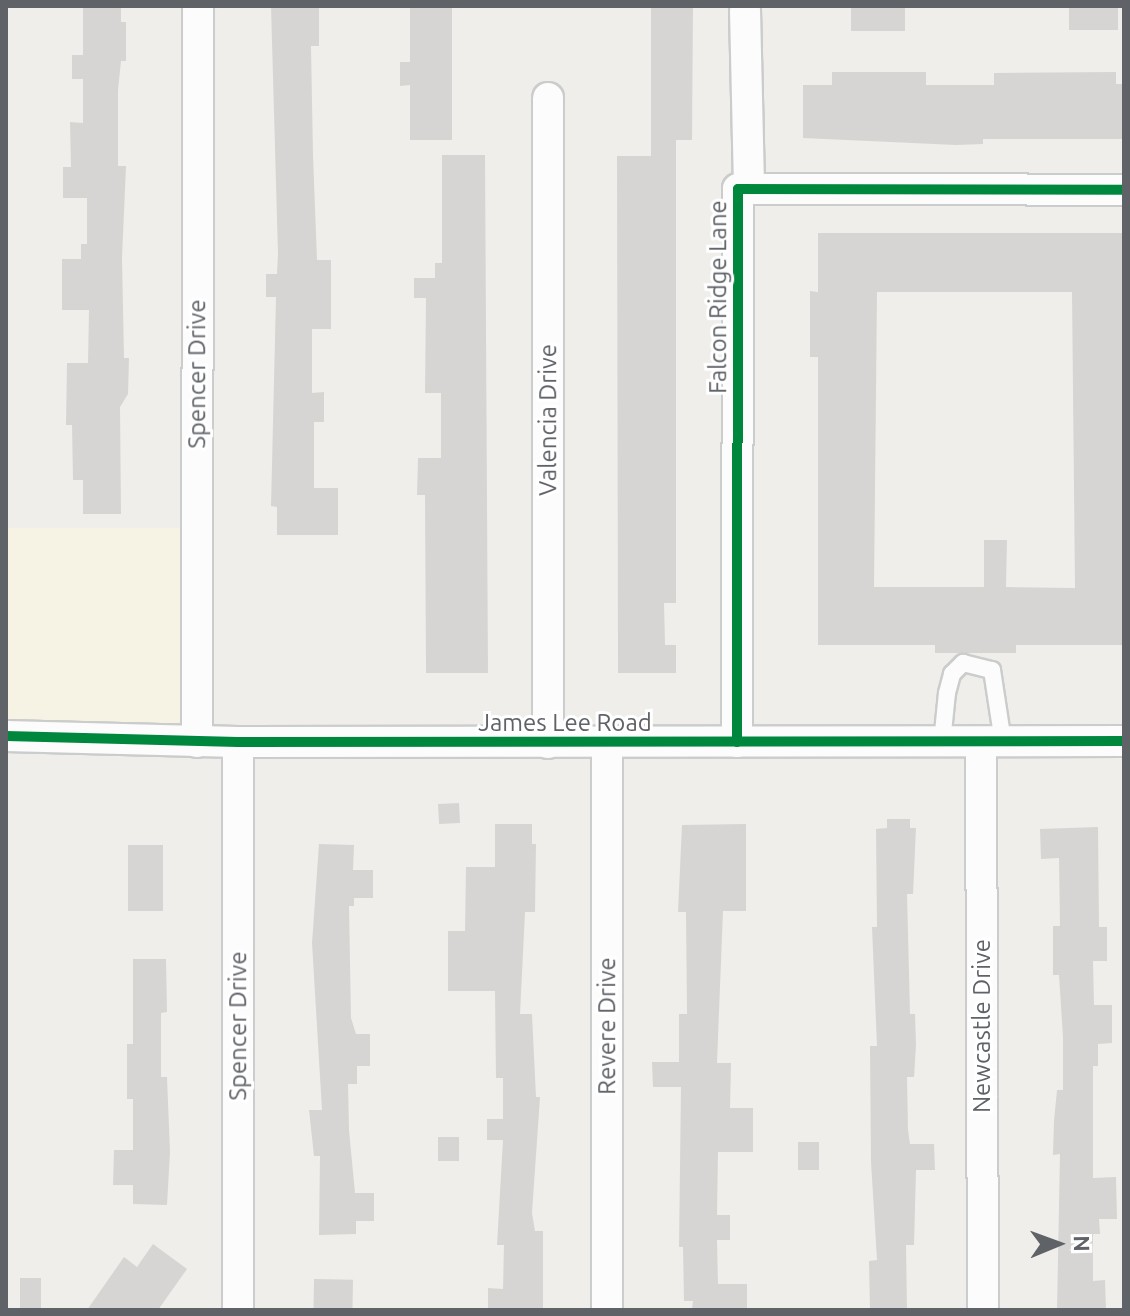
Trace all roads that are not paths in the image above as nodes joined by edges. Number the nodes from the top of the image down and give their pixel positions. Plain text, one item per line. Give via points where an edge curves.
1 (198, 6) edge
2 (745, 10) dead end
3 (548, 98) dead end
4 (749, 189) junction
5 (1124, 190) edge
6 (6, 736) edge
7 (1124, 741) edge
8 (197, 742) junction
9 (238, 742) junction
10 (737, 742) junction
11 (942, 742) junction
12 (992, 742) junction
13 (548, 743) junction
14 (607, 743) junction
15 (238, 1310) edge
16 (607, 1310) edge
17 (983, 1310) edge

1 - 8 street, Spencer Drive
2 - 4 street, Falcon Ridge Lane
3 - 13 street, Valencia Drive
4 - 5 street, Falcon Ridge Lane
4 - 10 street, Falcon Ridge Lane via 738,189
6 - 8 street, James Lee Road
7 - 12 street, James Lee Road
8 - 9 street, James Lee Road
9 - 13 street, James Lee Road
9 - 15 street, Spencer Drive
10 - 11 street, James Lee Road
10 - 14 street, James Lee Road
11 - 12 street, James Lee Road
11 - 12 lane via 952,674 963,663 992,670
12 - 17 street, Newcastle Drive
13 - 14 street, James Lee Road
14 - 16 street, Revere Drive

